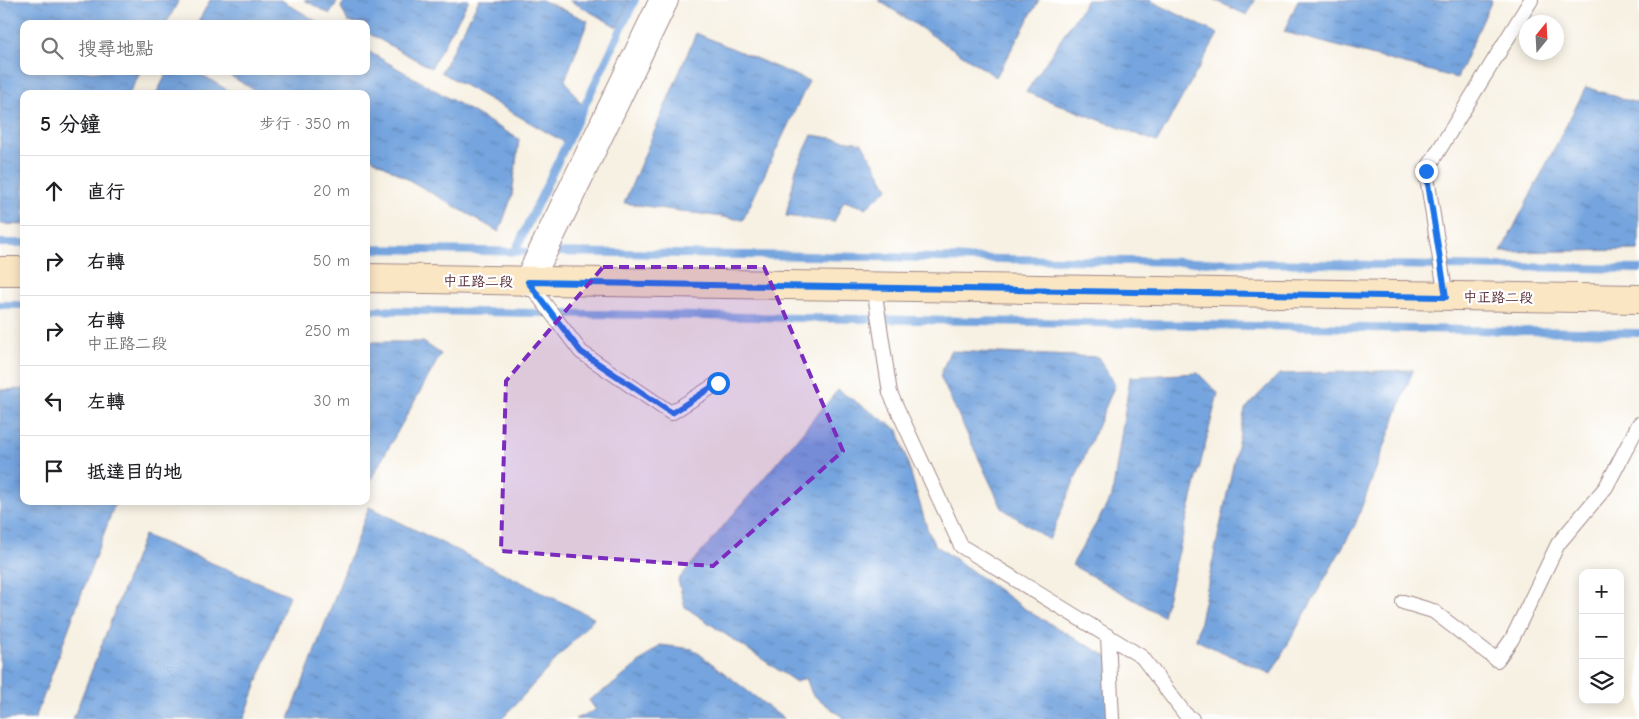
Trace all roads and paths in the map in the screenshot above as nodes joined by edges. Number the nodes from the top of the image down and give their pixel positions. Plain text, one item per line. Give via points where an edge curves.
1 (664, 0) edge
2 (1530, 0) edge
3 (0, 271) edge
4 (20, 271) edge
5 (370, 278) edge
6 (528, 282) junction
7 (874, 288) junction
8 (1446, 297) junction
9 (1639, 299) edge
10 (718, 383) dead end
11 (1639, 424) edge
12 (1403, 602) dead end
13 (1108, 636) junction
14 (1112, 719) edge
15 (1192, 719) edge

1 - 6 street
2 - 8 lane via 1426,171
3 - 4 main road
5 - 6 main road, 中正路二段
6 - 7 main road, 中正路二段
6 - 10 lane via 581,352 672,413
7 - 8 main road, 中正路二段
7 - 13 lane via 890,393 961,546
8 - 9 main road, 中正路二段
11 - 12 lane via 1606,487 1558,544 1512,639 1498,660 1433,611
13 - 14 lane
13 - 15 lane via 1142,657

